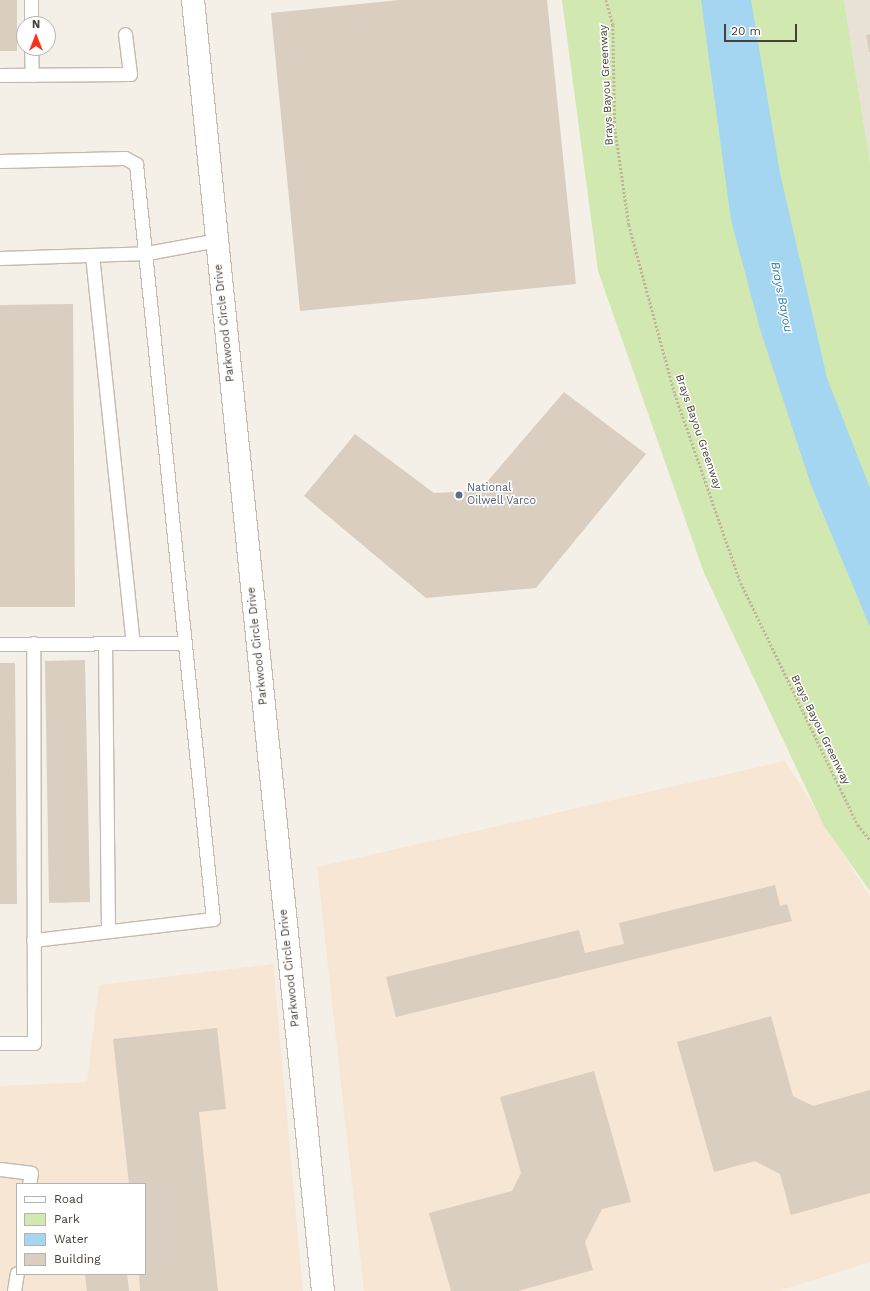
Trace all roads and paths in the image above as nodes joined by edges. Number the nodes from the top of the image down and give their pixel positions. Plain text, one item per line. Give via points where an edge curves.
1 (31, 0) edge
2 (193, 0) edge
3 (606, 0) edge
4 (31, 16) edge
5 (125, 34) dead end
6 (32, 56) edge
7 (0, 75) edge
8 (32, 75) junction
9 (0, 161) edge
10 (217, 240) junction
11 (146, 253) junction
12 (92, 255) junction
13 (0, 258) edge
14 (105, 643) junction
15 (133, 643) junction
16 (185, 643) junction
17 (0, 644) edge
18 (33, 644) junction
19 (870, 840) edge
20 (108, 931) junction
21 (33, 940) junction
22 (0, 1043) edge
23 (0, 1169) edge
24 (30, 1179) edge
25 (17, 1275) edge
26 (14, 1291) edge
27 (323, 1291) edge

1 - 4 lane
2 - 10 street, Parkwood Circle Drive
3 - 19 path, Brays Bayou Greenway via 613,25 614,128 629,225 675,394 741,583 858,825
5 - 8 lane via 130,74
6 - 8 lane
7 - 8 lane
9 - 11 lane via 125,158 136,164
10 - 11 lane
10 - 27 street, Parkwood Circle Drive
11 - 12 lane
11 - 16 lane
12 - 13 lane
12 - 15 lane
14 - 15 lane
14 - 18 lane
14 - 20 lane
15 - 16 lane
16 - 20 lane via 213,919
17 - 18 lane
18 - 21 lane
20 - 21 lane
21 - 22 lane via 34,1043
23 - 24 lane
25 - 26 lane

